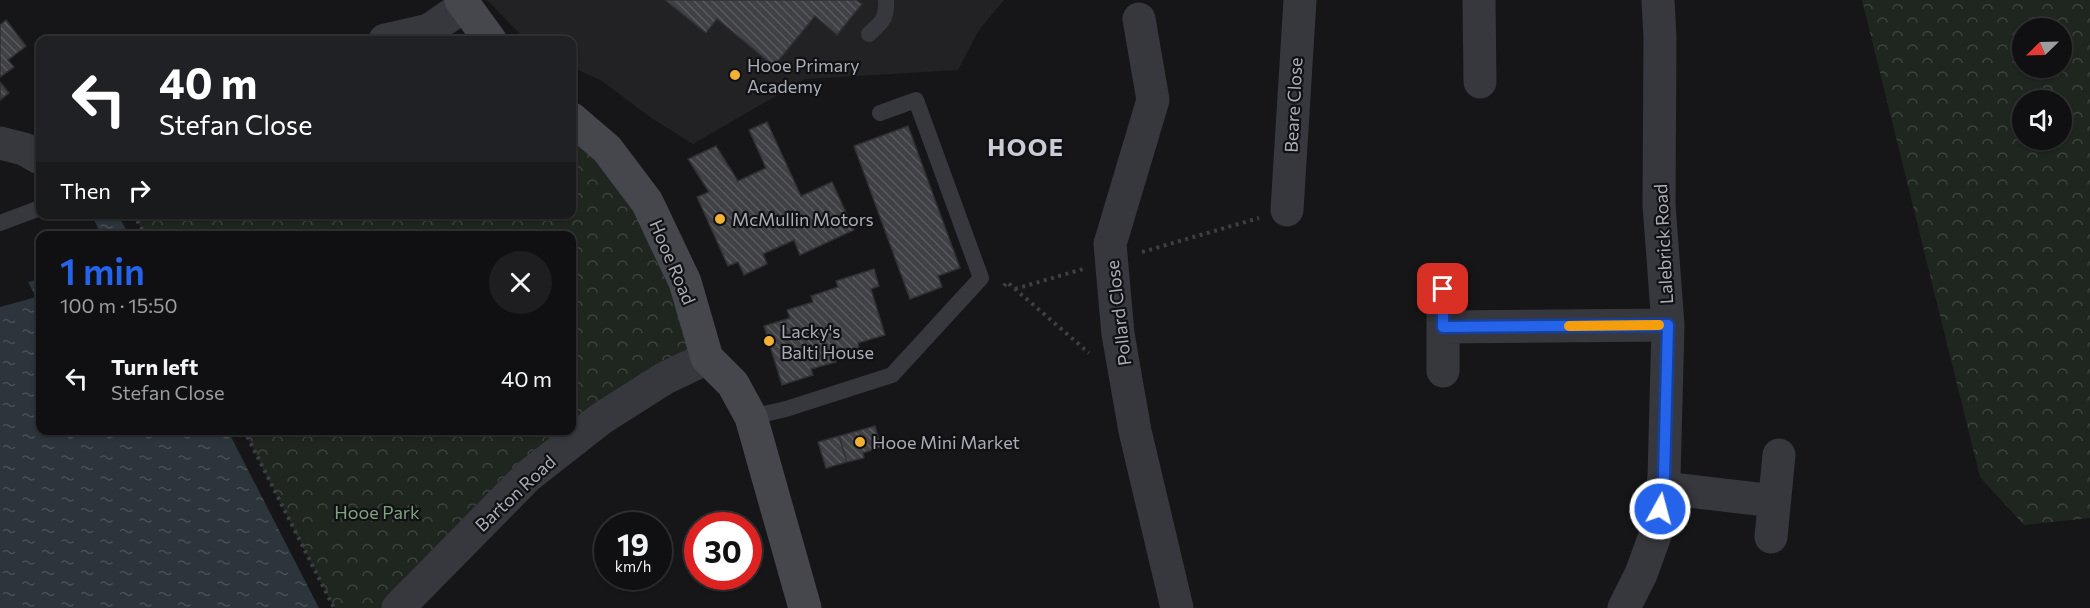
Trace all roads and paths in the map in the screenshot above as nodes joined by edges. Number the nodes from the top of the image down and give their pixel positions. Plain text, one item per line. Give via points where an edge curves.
1 (886, 0) edge
2 (1300, 0) edge
3 (1479, 0) edge
4 (1658, 0) edge
5 (463, 3) edge
6 (1139, 19) dead end
7 (869, 34) dead end
8 (403, 36) edge
9 (487, 36) edge
10 (1480, 82) dead end
11 (880, 113) dead end
12 (576, 122) edge
13 (0, 143) edge
14 (36, 156) edge
15 (36, 210) edge
16 (1287, 210) joint
17 (0, 223) edge
18 (1111, 260) junction
19 (1015, 289) junction
20 (1443, 289) dead end
21 (999, 291) dead end
22 (1668, 325) junction
23 (1443, 327) junction
24 (707, 358) junction
25 (1443, 371) dead end
26 (1127, 386) junction
27 (751, 417) junction
28 (247, 435) edge
29 (1779, 455) dead end
30 (1663, 489) junction
31 (1774, 501) junction
32 (1770, 537) dead end
33 (334, 608) edge
34 (399, 608) edge
35 (806, 608) edge
36 (1177, 608) edge
37 (1624, 608) edge

1 - 7 lane via 884,20
2 - 16 street, Beare Close
3 - 10 street
4 - 22 street, Lalebrick Road via 1659,205
5 - 8 street via 429,30
5 - 9 street
6 - 18 street, Pollard Close via 1154,100 1110,244
11 - 27 lane via 916,100 981,279 892,375
12 - 24 street, Hooe Road via 607,149 647,202 685,282
13 - 14 street
15 - 17 lane
16 - 18 path
18 - 19 path
18 - 26 street, Pollard Close
19 - 21 path via 1007,282
19 - 26 path
20 - 23 street
22 - 23 street
22 - 30 street, Lalebrick Road
23 - 25 street
24 - 27 street, Hooe Road via 733,384
24 - 34 street, Barton Road via 665,378 602,418 528,476
26 - 36 street, Pollard Close
27 - 35 street, Hooe Road
28 - 33 path
29 - 31 street
30 - 31 street
30 - 37 street, Lalebrick Road via 1657,530
31 - 32 street

